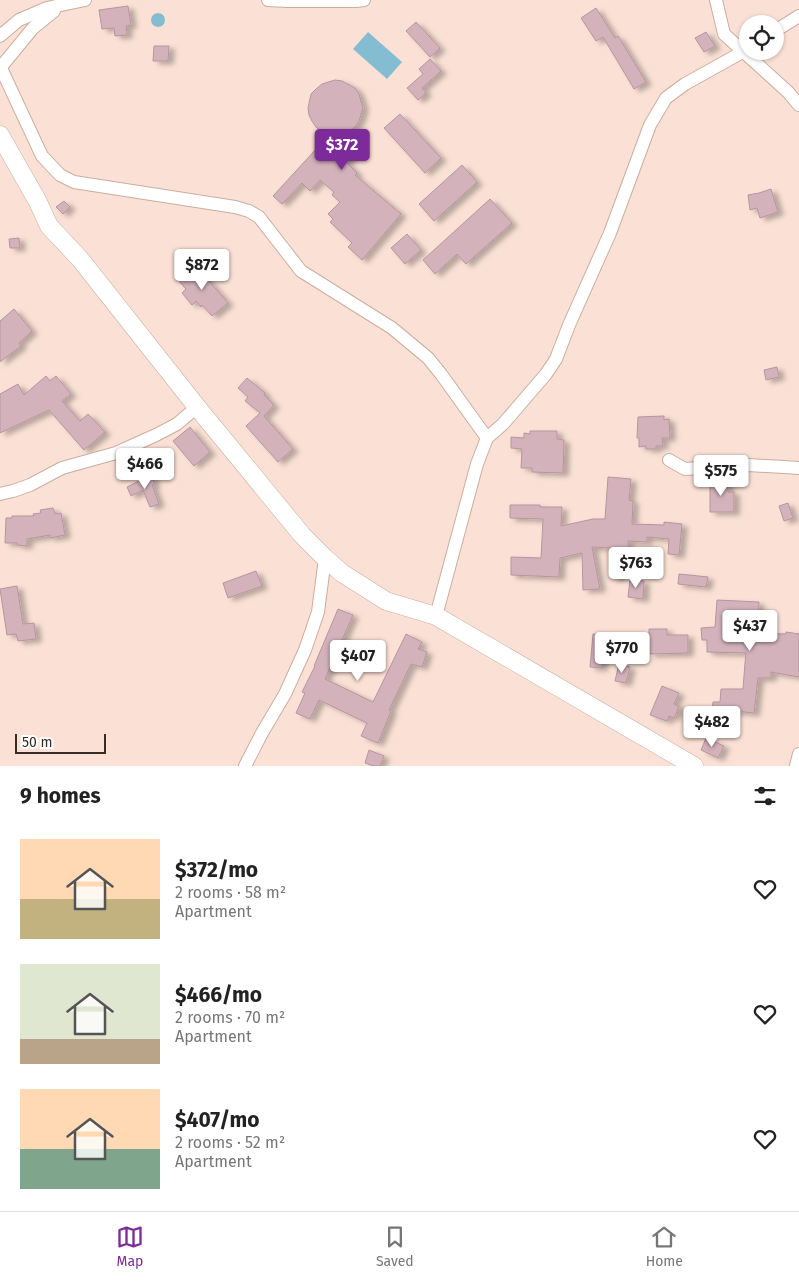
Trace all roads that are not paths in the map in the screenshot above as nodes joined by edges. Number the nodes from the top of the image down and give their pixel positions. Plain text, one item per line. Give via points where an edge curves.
1 (85, 0) edge
2 (268, 0) edge
3 (364, 0) edge
4 (716, 0) edge
5 (64, 4) junction
6 (799, 16) edge
7 (784, 25) edge
8 (0, 36) edge
9 (739, 45) edge
10 (739, 53) edge
11 (755, 60) edge
12 (0, 66) edge
13 (799, 105) edge
14 (0, 135) edge
15 (197, 407) junction
16 (487, 438) junction
17 (669, 460) dead end
18 (799, 468) edge
19 (0, 494) edge
20 (325, 558) junction
21 (436, 616) junction
22 (799, 754) edge
23 (245, 766) edge
24 (694, 766) edge
25 (796, 766) edge

1 - 5 street
2 - 3 street
4 - 9 street via 724,34
5 - 8 street via 20,20
5 - 12 street via 33,28
6 - 7 street
10 - 16 street via 666,98 650,126 610,233 556,359 503,424
11 - 13 street
12 - 16 street via 42,156 60,175 74,182 236,207 259,217 301,271 392,328 428,358
14 - 15 street via 49,226 80,259
15 - 19 street via 156,436 116,453 62,468 30,485
15 - 20 street via 302,535
16 - 21 street
17 - 18 street via 685,469
20 - 21 street via 386,601
20 - 23 street via 318,612 305,650
21 - 24 street
22 - 25 street

